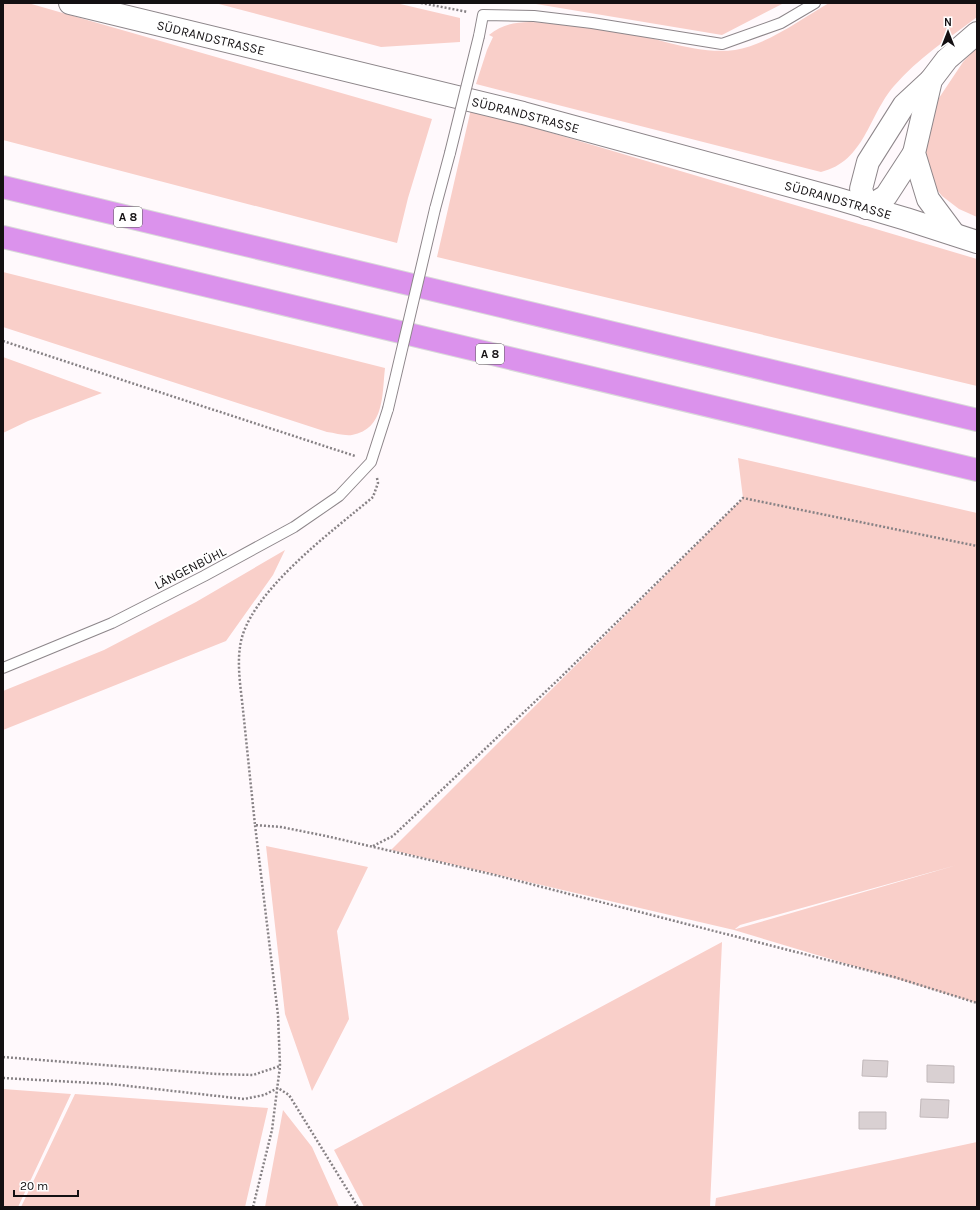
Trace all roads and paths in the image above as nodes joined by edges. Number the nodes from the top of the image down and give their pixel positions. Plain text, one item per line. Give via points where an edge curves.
1 (70, 3) edge
2 (421, 3) edge
3 (815, 3) edge
4 (483, 15) junction
5 (977, 33) edge
6 (931, 80) junction
7 (914, 153) junction
8 (3, 187) edge
9 (867, 208) junction
10 (954, 234) junction
11 (3, 237) edge
12 (977, 242) edge
13 (3, 342) edge
14 (977, 420) edge
15 (371, 462) junction
16 (977, 470) edge
17 (977, 546) edge
18 (3, 668) edge
19 (255, 825) junction
20 (373, 846) junction
21 (977, 1003) edge
22 (3, 1058) edge
23 (280, 1066) junction
24 (3, 1078) edge
25 (278, 1088) junction
26 (253, 1207) edge
27 (358, 1207) edge

1 - 9 main road, SÜDRANDSTRASSE via 523,113
2 - 4 path
3 - 4 lane via 781,23 722,44 592,23 534,16
4 - 15 lane, bridge via 388,409
5 - 6 main road via 947,59
6 - 7 main road
6 - 9 main road via 904,105 868,162 861,189
7 - 9 main road via 886,196
7 - 10 main road via 928,199
8 - 14 highway, A 8
9 - 10 main road, SÜDRANDSTRASSE
10 - 12 main road, SÜDRANDSTRASSE
11 - 16 highway, A 8
13 - 15 path
15 - 18 lane, LÄNGENBÜHL via 339,496 294,527 112,623
15 - 19 path via 378,483 373,497 282,577 265,596 244,632 240,646 241,685
17 - 20 path via 743,498 560,678 393,836
19 - 20 path via 281,827
19 - 23 path via 278,1015
20 - 21 path via 694,925 894,977
22 - 23 path via 216,1074 253,1075
23 - 25 path
24 - 25 path via 111,1084 244,1099 264,1095
25 - 26 path via 272,1130
25 - 27 path via 289,1095

